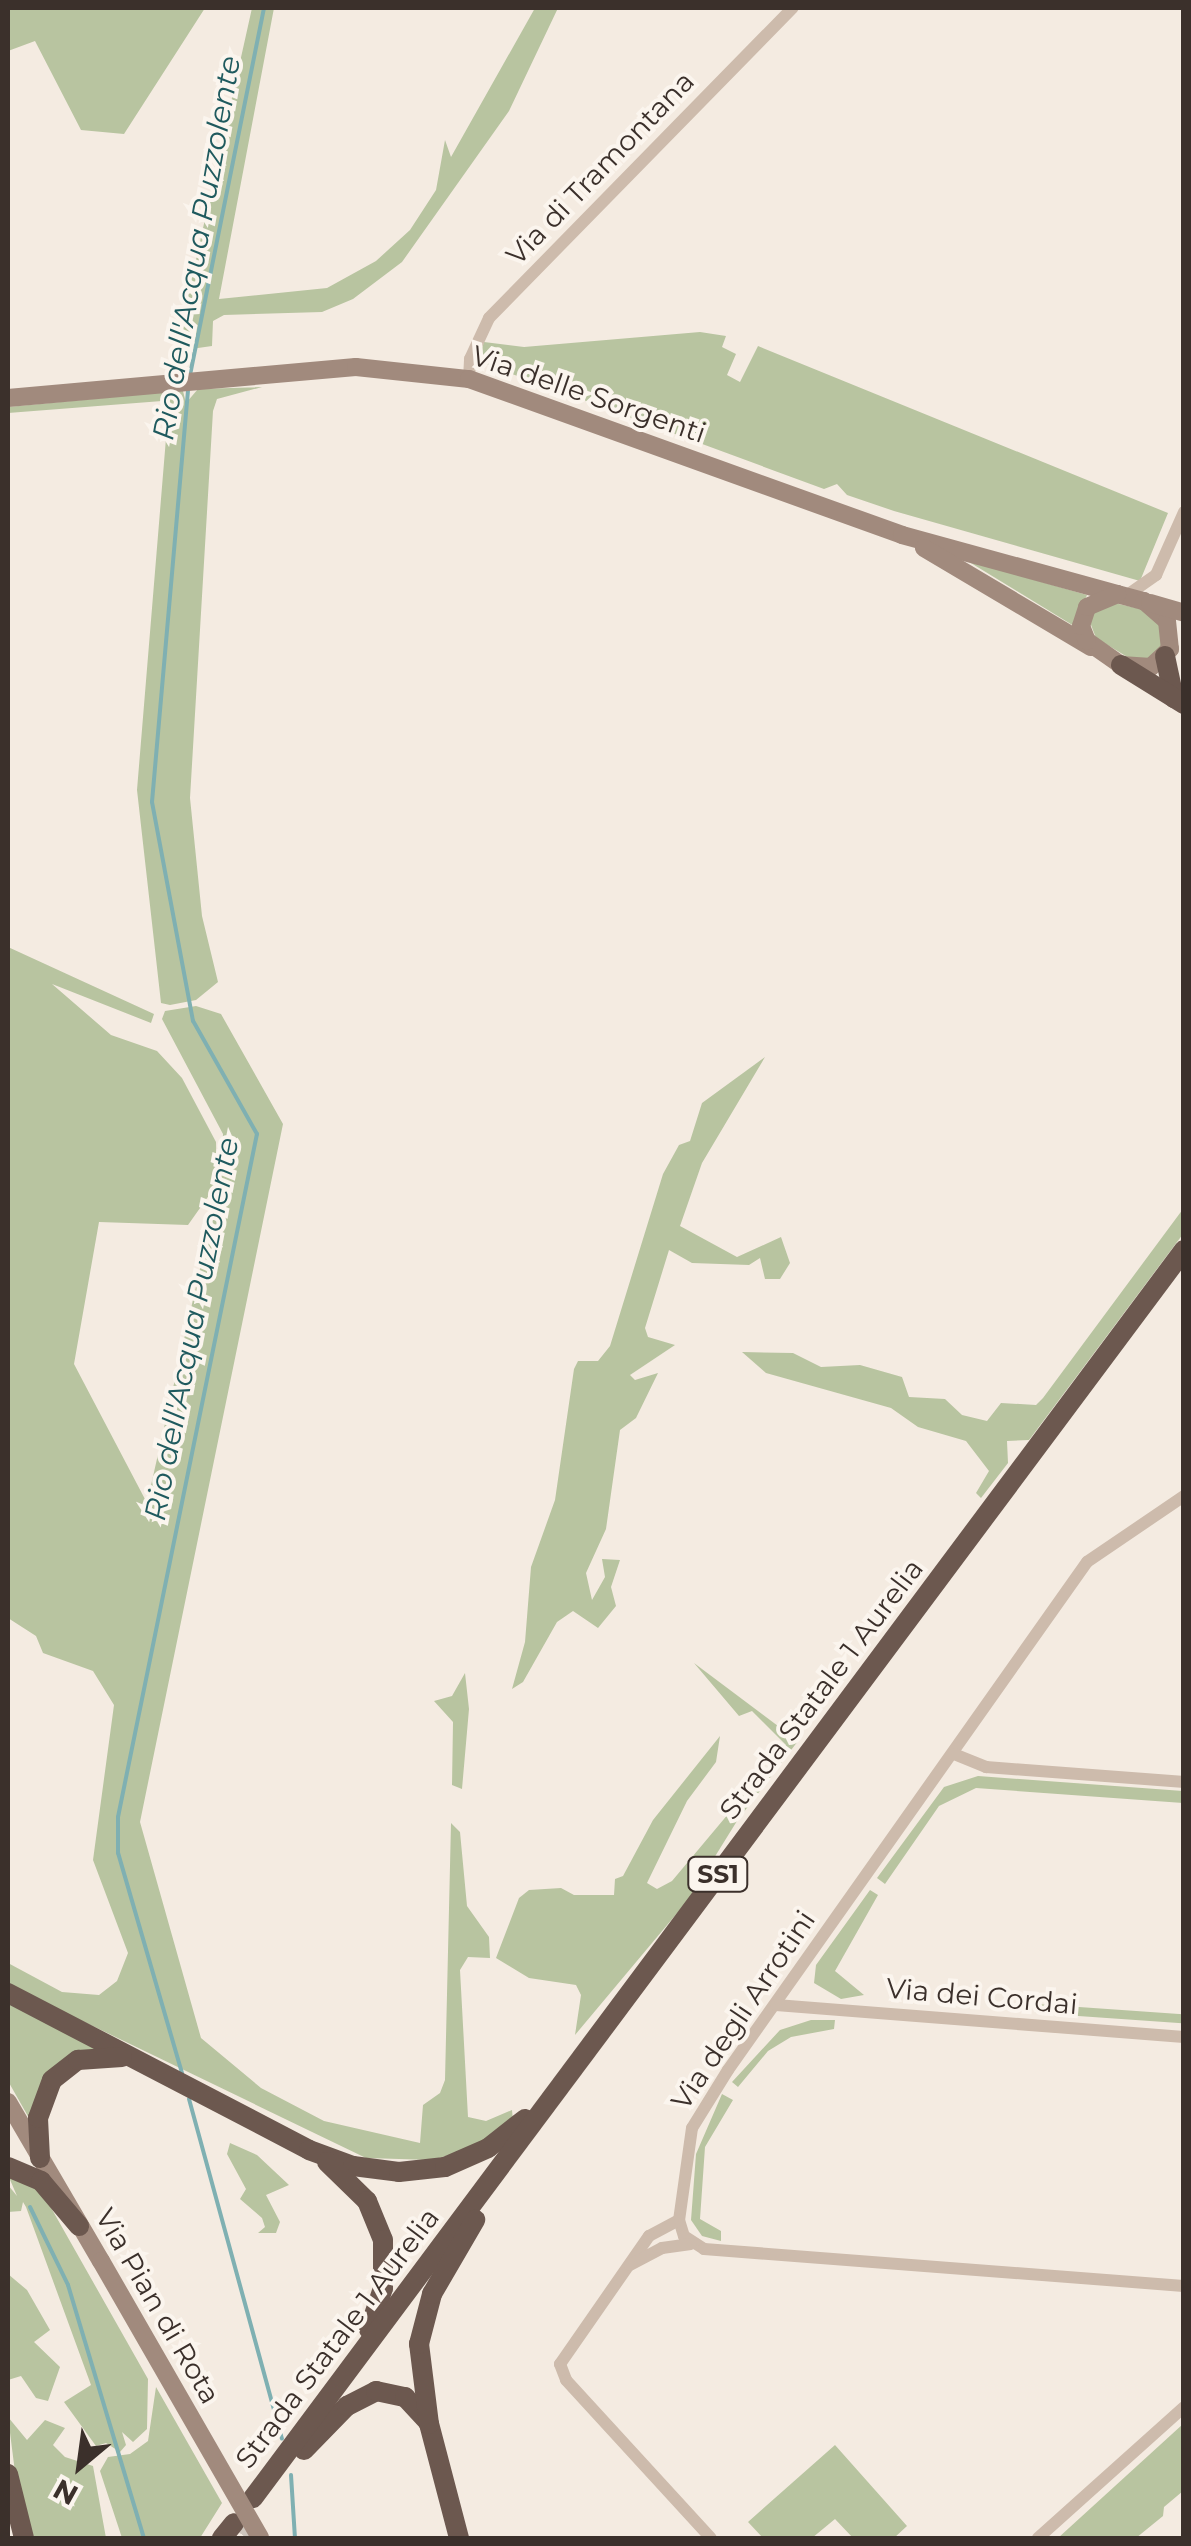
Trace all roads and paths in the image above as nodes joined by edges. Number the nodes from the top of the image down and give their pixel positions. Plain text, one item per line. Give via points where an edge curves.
1 (793, 8) edge
2 (469, 379) junction
3 (8, 398) edge
4 (1184, 512) edge
5 (902, 534) junction
6 (1156, 575) junction
7 (1129, 597) junction
8 (1176, 611) edge
9 (1184, 634) edge
10 (1094, 649) junction
11 (1168, 653) junction
12 (1121, 665) junction
13 (1179, 701) edge
14 (1184, 1250) edge
15 (1184, 1269) edge
16 (1184, 1496) edge
17 (954, 1754) junction
18 (1184, 1782) edge
19 (8, 1993) edge
20 (776, 2005) junction
21 (1184, 2038) edge
22 (131, 2058) junction
23 (562, 2082) junction
24 (8, 2102) edge
25 (309, 2150) junction
26 (40, 2158) junction
27 (8, 2167) edge
28 (475, 2220) junction
29 (679, 2220) junction
30 (80, 2226) junction
31 (692, 2244) junction
32 (619, 2272) junction
33 (1184, 2286) edge
34 (352, 2365) junction
35 (1184, 2407) edge
36 (429, 2424) junction
37 (304, 2450) junction
38 (8, 2474) edge
39 (239, 2534) edge
40 (24, 2538) edge
41 (459, 2538) edge
42 (711, 2538) edge
43 (1038, 2538) edge

1 - 2 street, Via di Tramontana via 488,318
2 - 3 main road, Via delle Sorgenti via 356,367
2 - 5 main road, Via delle Sorgenti
4 - 6 street
5 - 7 main road, Via delle Sorgenti
5 - 10 main road, Via delle Sorgenti
6 - 7 street
6 - 8 street via 1157,594
7 - 8 main road, Via delle Sorgenti
7 - 10 main road via 1092,602 1083,614 1081,626
7 - 11 main road via 1168,622
9 - 11 main road
10 - 12 main road, Via delle Sorgenti
11 - 12 main road via 1142,670
11 - 13 highway
12 - 13 highway
14 - 23 highway, Strada Statale 1 Aurelia / SS1
15 - 28 highway, Strada Statale 1 Aurelia / SS1
16 - 17 street, Via degli Arrotini via 1086,1562
17 - 18 street via 986,1768
17 - 20 street, Via degli Arrotini
19 - 22 highway
20 - 21 street, Via dei Cordai
20 - 29 street, Via degli Arrotini via 696,2118
22 - 25 highway
22 - 26 highway via 88,2058 59,2072 40,2107
23 - 25 highway via 499,2141 445,2167 387,2172
23 - 34 highway, Strada Statale 1 Aurelia / SS1
24 - 26 main road, Via Pian di Rota
25 - 34 highway via 359,2191 383,2240 383,2288
26 - 30 main road, Via Pian di Rota
27 - 30 highway via 41,2182
28 - 36 highway via 423,2321 419,2353
28 - 37 highway, Strada Statale 1 Aurelia / SS1
29 - 31 street
29 - 32 street via 656,2230
30 - 39 main road, Via Pian di Rota, bridge
31 - 32 street via 648,2253
31 - 33 street
32 - 42 street via 560,2364 566,2380
34 - 37 highway, Strada Statale 1 Aurelia / SS1 via 255,2504
35 - 43 street
36 - 37 highway via 405,2397 376,2391 348,2406
36 - 41 highway
38 - 40 highway

